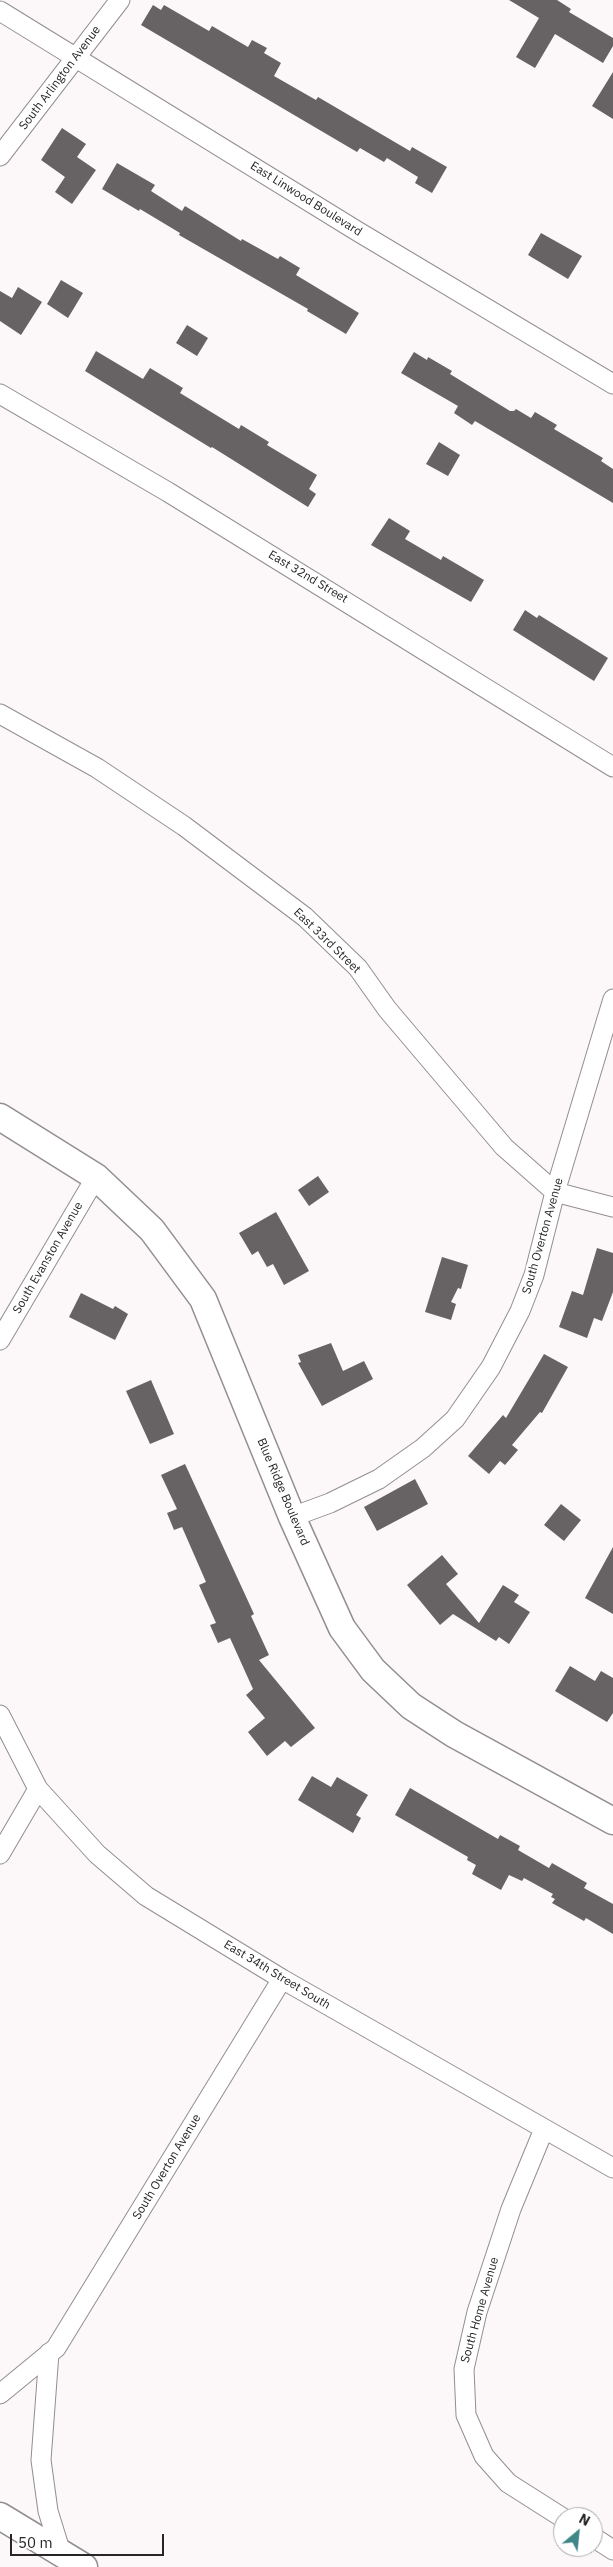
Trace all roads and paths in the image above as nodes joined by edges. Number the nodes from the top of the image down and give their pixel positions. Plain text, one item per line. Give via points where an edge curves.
1 (120, 0) edge
2 (0, 11) edge
3 (76, 57) junction
4 (0, 156) edge
5 (613, 384) edge
6 (0, 394) edge
7 (0, 714) edge
8 (613, 767) edge
9 (613, 1000) edge
10 (0, 1117) edge
11 (96, 1176) junction
12 (555, 1192) junction
13 (613, 1207) edge
14 (0, 1340) edge
15 (292, 1517) junction
16 (0, 1715) edge
17 (38, 1789) junction
18 (613, 1821) edge
19 (0, 1854) edge
20 (282, 1979) junction
21 (544, 2129) junction
22 (613, 2168) edge
23 (49, 2353) junction
24 (0, 2394) edge
25 (553, 2512) edge
26 (0, 2516) edge
27 (61, 2553) junction
28 (84, 2567) edge

1 - 3 street, South Arlington Avenue
2 - 3 street, East Linwood Boulevard
3 - 4 street, South Arlington Avenue
3 - 5 street, East Linwood Boulevard
6 - 8 street, East 32nd Street via 168,492
7 - 12 street, East 33rd Street via 97,768 184,826 305,917 358,968 387,1008 504,1147
9 - 12 street, South Overton Avenue
10 - 11 street, Blue Ridge Boulevard
11 - 14 street, South Evanston Avenue
11 - 15 street, Blue Ridge Boulevard via 152,1230 202,1299
12 - 13 street, East 33rd Street
12 - 15 street, South Overton Avenue via 534,1275 520,1311 492,1367 455,1419 423,1448 378,1479 330,1503
15 - 18 street, Blue Ridge Boulevard via 342,1628 379,1676 411,1706 454,1734
16 - 17 street, East 34th Street South
17 - 19 street
17 - 20 street, East 34th Street South via 97,1854 146,1896
20 - 21 street, East 34th Street South
20 - 23 street, South Overton Avenue via 56,2348
21 - 22 street, East 34th Street South
21 - 25 street, South Home Avenue via 511,2209 477,2312 464,2369 466,2414 484,2456 508,2483
23 - 24 street, South Overton Avenue
23 - 27 street via 41,2460 48,2511
26 - 27 street
27 - 28 street

